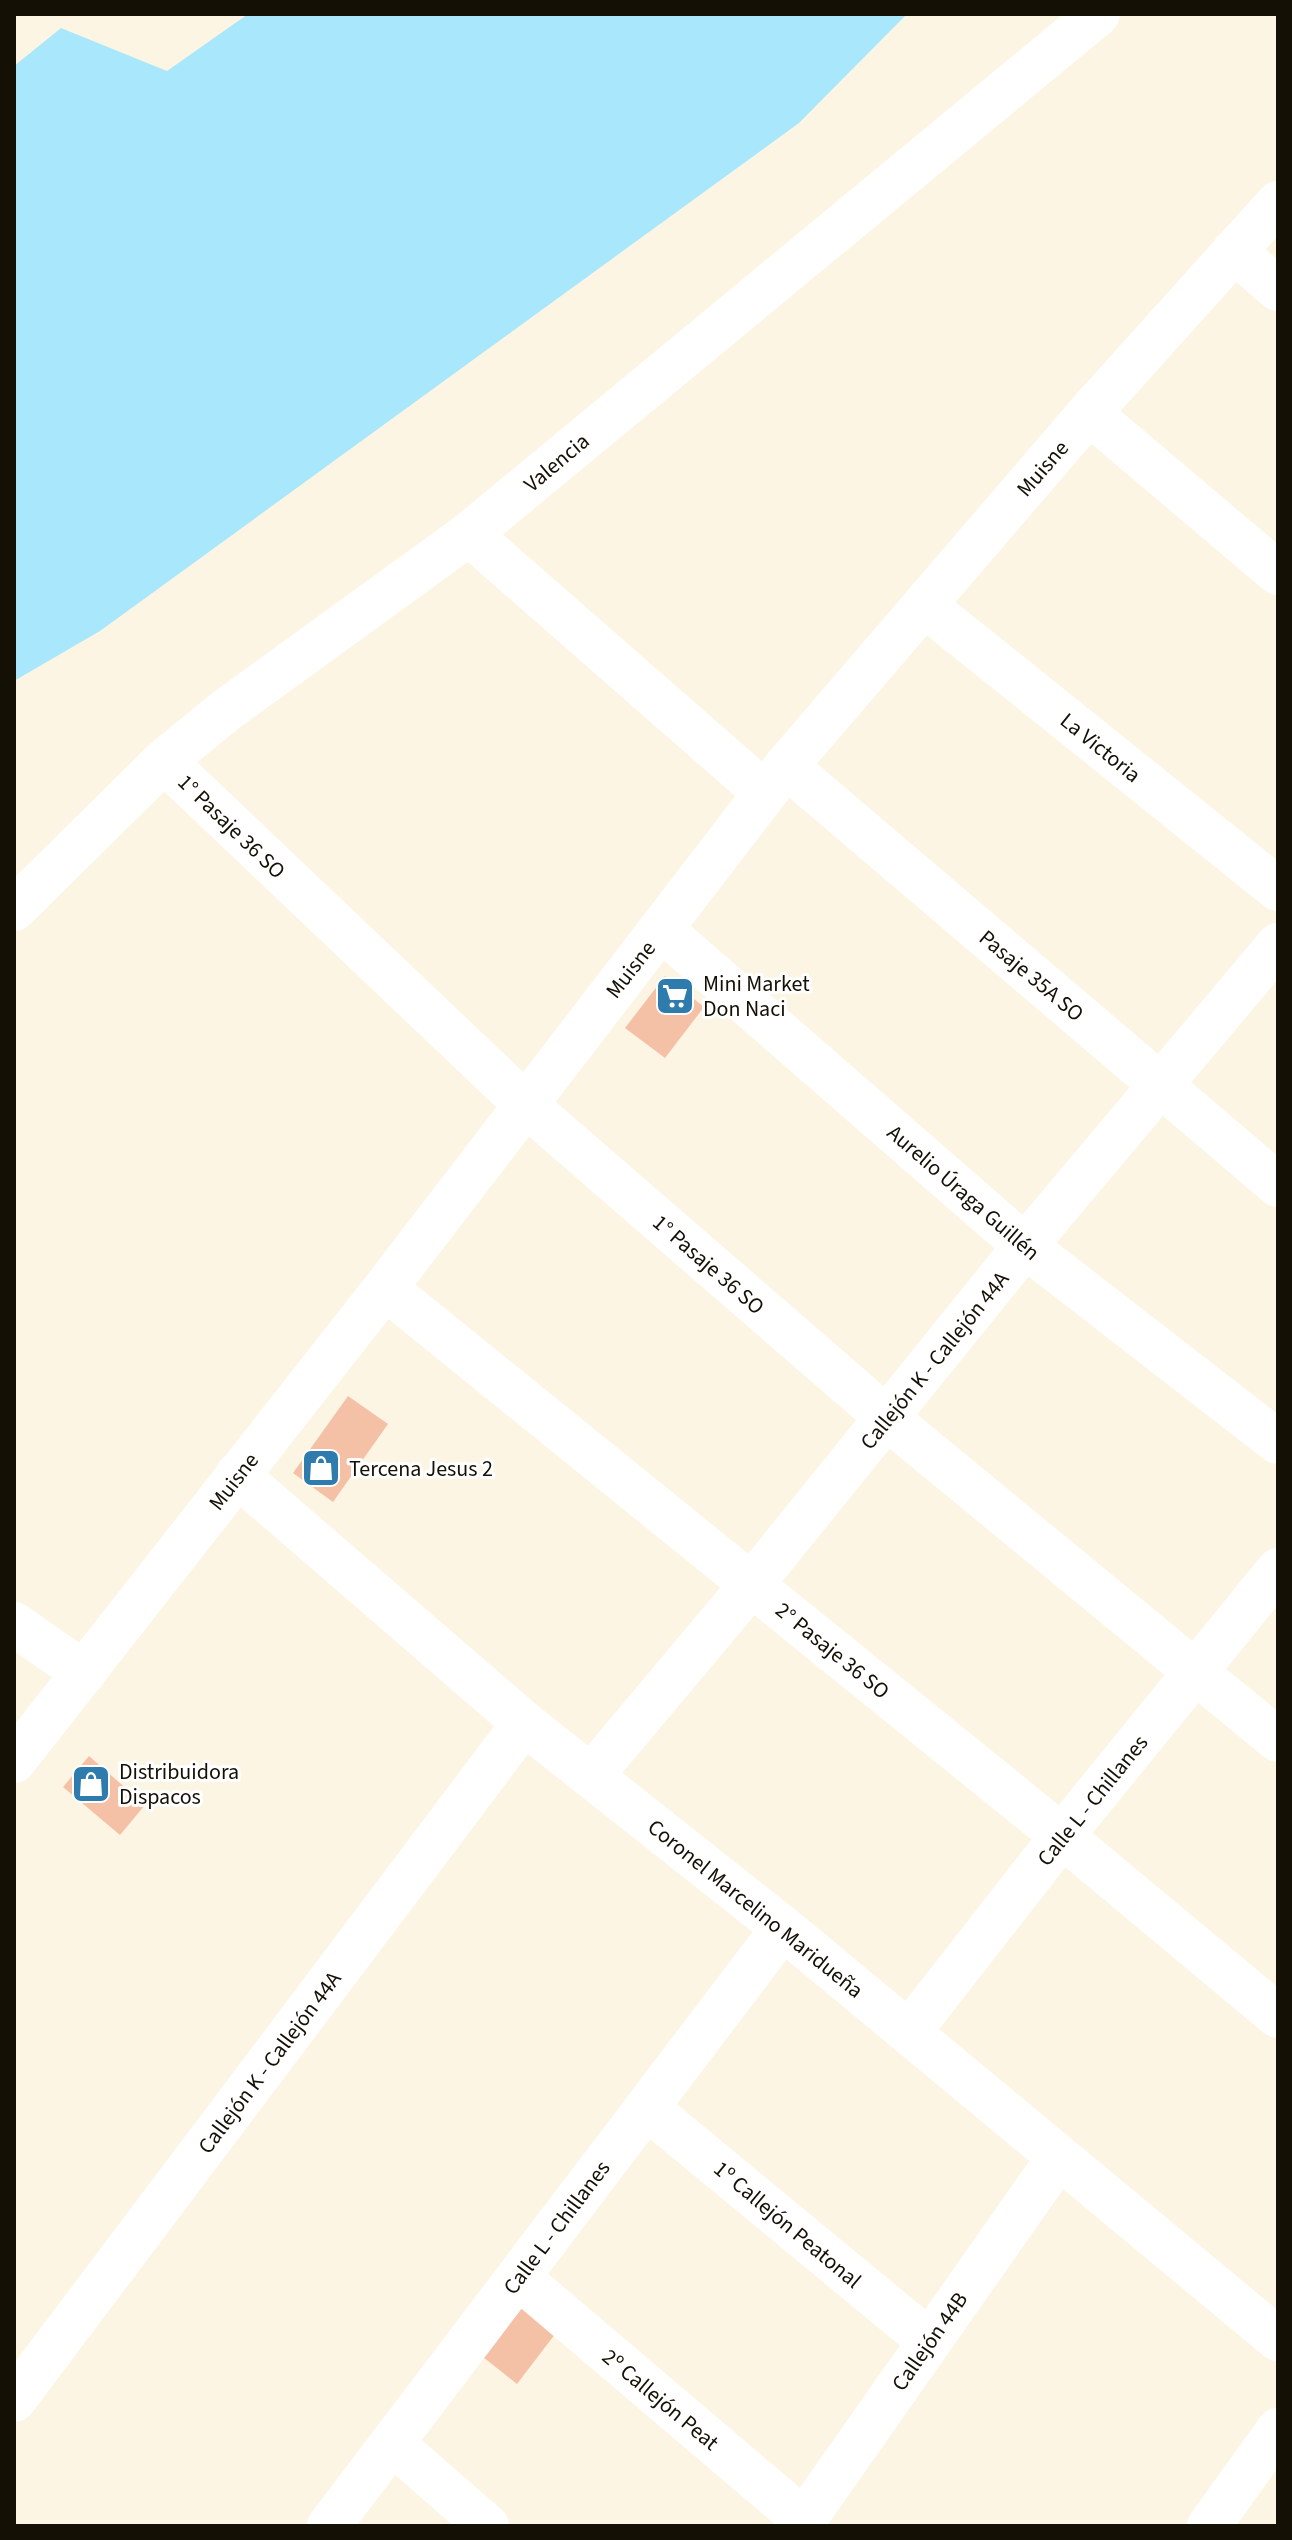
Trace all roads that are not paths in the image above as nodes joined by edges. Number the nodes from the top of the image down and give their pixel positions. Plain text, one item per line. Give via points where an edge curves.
1 (1098, 14) edge
2 (1278, 203) edge
3 (1234, 251) junction
4 (1278, 289) edge
5 (1089, 413) junction
6 (469, 534) junction
7 (1278, 573) edge
8 (924, 605) junction
9 (164, 761) junction
10 (775, 780) junction
11 (1278, 889) edge
12 (14, 909) edge
13 (661, 929) junction
14 (1278, 945) edge
15 (1161, 1085) junction
16 (526, 1105) junction
17 (1278, 1185) edge
18 (1025, 1246) junction
19 (385, 1288) junction
20 (887, 1418) junction
21 (1278, 1442) edge
22 (237, 1475) junction
23 (1278, 1570) edge
24 (752, 1584) junction
25 (14, 1624) edge
26 (84, 1673) junction
27 (1196, 1673) junction
28 (524, 1723) junction
29 (1278, 1740) edge
30 (14, 1761) edge
31 (591, 1776) junction
32 (1062, 1836) junction
33 (783, 1928) junction
34 (1278, 2016) edge
35 (909, 2032) junction
36 (647, 2108) junction
37 (1059, 2157) junction
38 (518, 2277) junction
39 (1278, 2339) edge
40 (929, 2341) junction
41 (14, 2400) edge
42 (1278, 2430) edge
43 (392, 2443) junction
44 (802, 2523) edge
45 (329, 2526) edge
46 (487, 2526) edge
47 (1209, 2526) edge

1 - 6 street, Valencia
2 - 3 street, Muisne
3 - 4 street
3 - 5 street, Muisne
5 - 7 street
5 - 8 street, Muisne
6 - 9 street, Valencia
6 - 10 street, Pasaje 35A SO
8 - 10 street, Muisne
8 - 11 street, La Victoria
9 - 12 street, Valencia
9 - 16 street, 1° Pasaje 36 SO
10 - 13 street, Muisne
10 - 15 street, Pasaje 35A SO
13 - 16 street, Muisne
13 - 18 street, Aurelio Úraga Guillén
14 - 15 street, Callejón K - Callejón 44A
15 - 17 street, Pasaje 35A SO
15 - 18 street, Callejón K - Callejón 44A
16 - 19 street, Muisne
16 - 20 street, 1° Pasaje 36 SO
18 - 20 street, Callejón K - Callejón 44A
18 - 21 street, Aurelio Úraga Guillén
19 - 22 street, Muisne
19 - 24 street, 2° Pasaje 36 SO
20 - 24 street, Callejón K - Callejón 44A
20 - 27 street, 1° Pasaje 36 SO
22 - 26 street, Muisne
22 - 28 street, Coronel Marcelino Maridueña
23 - 27 street, Calle L - Chillanes
24 - 31 street, Callejón K - Callejón 44A
24 - 32 street, 2° Pasaje 36 SO
25 - 26 street
26 - 30 street, Muisne
27 - 29 street, 1° Pasaje 36 SO
27 - 32 street, Calle L - Chillanes
28 - 31 street, Coronel Marcelino Maridueña
28 - 41 street, Callejón K - Callejón 44A
31 - 33 street, Coronel Marcelino Maridueña
32 - 34 street, 2° Pasaje 36 SO
32 - 35 street, Calle L - Chillanes
33 - 35 street, Coronel Marcelino Maridueña
33 - 36 street, Calle L - Chillanes
35 - 37 street, Coronel Marcelino Maridueña
36 - 38 street, Calle L - Chillanes
36 - 40 street, 1º Callejón Peatonal
37 - 39 street, Coronel Marcelino Maridueña
37 - 40 street, Callejón 44B
38 - 43 street, Calle L - Chillanes
38 - 44 street, 2º Callejón Peat
40 - 44 street, Callejón 44B
42 - 47 street
43 - 45 street, Calle L - Chillanes
43 - 46 street

